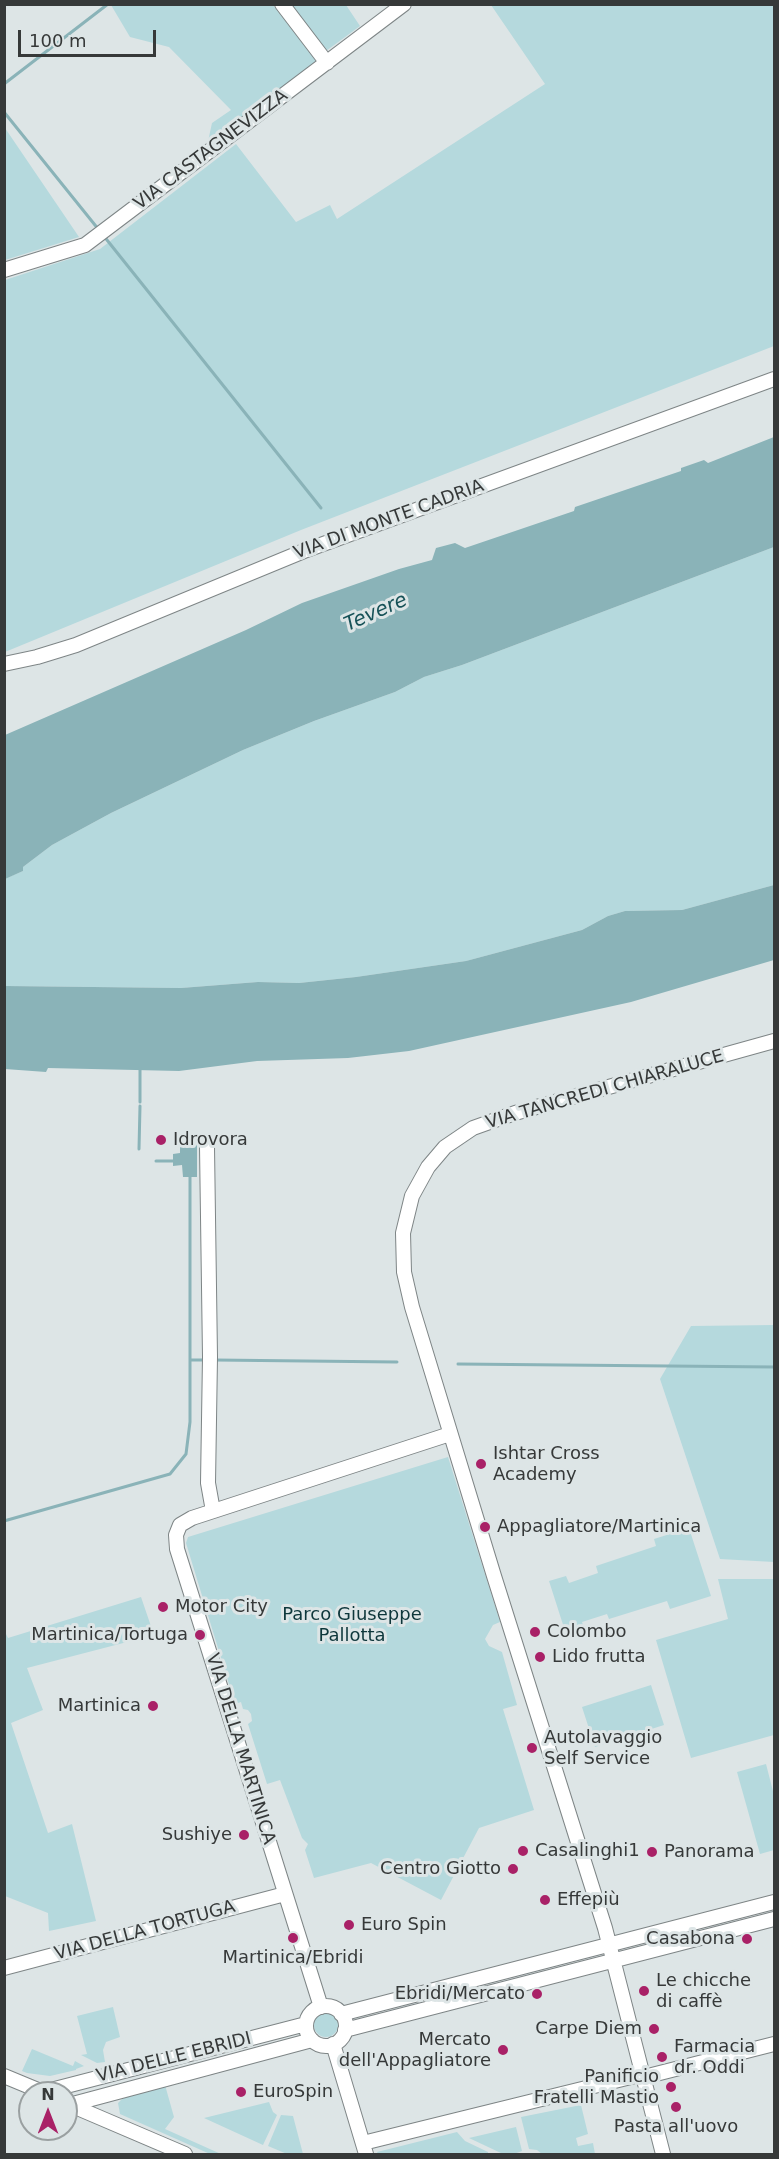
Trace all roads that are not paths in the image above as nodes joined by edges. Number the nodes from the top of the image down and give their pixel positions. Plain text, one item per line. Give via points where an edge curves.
1 (282, 4) edge
2 (404, 4) edge
3 (327, 63) junction
4 (4, 270) edge
5 (774, 379) edge
6 (4, 664) edge
7 (774, 1041) edge
8 (207, 1147) dead end
9 (450, 1434) junction
10 (213, 1511) junction
11 (285, 1894) junction
12 (774, 1902) edge
13 (774, 1919) edge
14 (610, 1945) junction
15 (614, 1961) junction
16 (4, 1968) edge
17 (506, 1972) junction
18 (511, 1988) junction
19 (418, 1994) junction
20 (321, 2007) junction
21 (423, 2011) junction
22 (341, 2014) junction
23 (306, 2024) junction
24 (345, 2030) junction
25 (312, 2040) junction
26 (333, 2044) junction
27 (774, 2044) edge
28 (210, 2049) junction
29 (214, 2066) junction
30 (114, 2073) junction
31 (4, 2076) edge
32 (643, 2076) junction
33 (18, 2082) edge
34 (78, 2083) edge
35 (119, 2091) junction
36 (78, 2101) edge
37 (78, 2108) edge
38 (364, 2149) edge
39 (185, 2154) edge
40 (663, 2154) edge

1 - 3 street
2 - 3 street, VIA CASTAGNEVIZZA
3 - 4 street, VIA CASTAGNEVIZZA via 85,244
5 - 6 street, VIA DI MONTE CADRIA via 273,563 76,645
7 - 9 street, VIA TANCREDI CHIARALUCE via 492,1120 465,1133 436,1156 412,1196 405,1221 403,1254 412,1307
8 - 10 street via 208,1483
9 - 10 street, VIA DELLA MARTINICA
9 - 14 street, VIA TANCREDI CHIARALUCE
10 - 11 street, VIA DELLA MARTINICA via 185,1521 178,1528 176,1541
11 - 16 street, VIA DELLA TORTUGA
11 - 20 street, VIA DELLA MARTINICA
12 - 14 street
13 - 15 street
14 - 15 street, VIA TANCREDI CHIARALUCE
14 - 17 street
15 - 18 street
15 - 32 street, VIA TANCREDI CHIARALUCE
17 - 18 street
17 - 19 street
18 - 21 street
19 - 21 street
19 - 22 street
20 - 22 street via 332,2007
20 - 23 street via 309,2014
21 - 24 street
22 - 24 street
23 - 25 street
23 - 28 street, VIA DELLE EBRIDI
24 - 26 street
25 - 26 street via 322,2045
25 - 29 street, VIA DELLE EBRIDI
26 - 38 street
27 - 32 street
28 - 29 street
28 - 30 street, VIA DELLE EBRIDI
29 - 35 street, VIA DELLE EBRIDI
30 - 34 street, VIA DELLE EBRIDI
30 - 35 street
31 - 33 street
32 - 38 street
32 - 40 street, VIA TANCREDI CHIARALUCE
35 - 36 street, VIA DELLE EBRIDI
37 - 39 street

